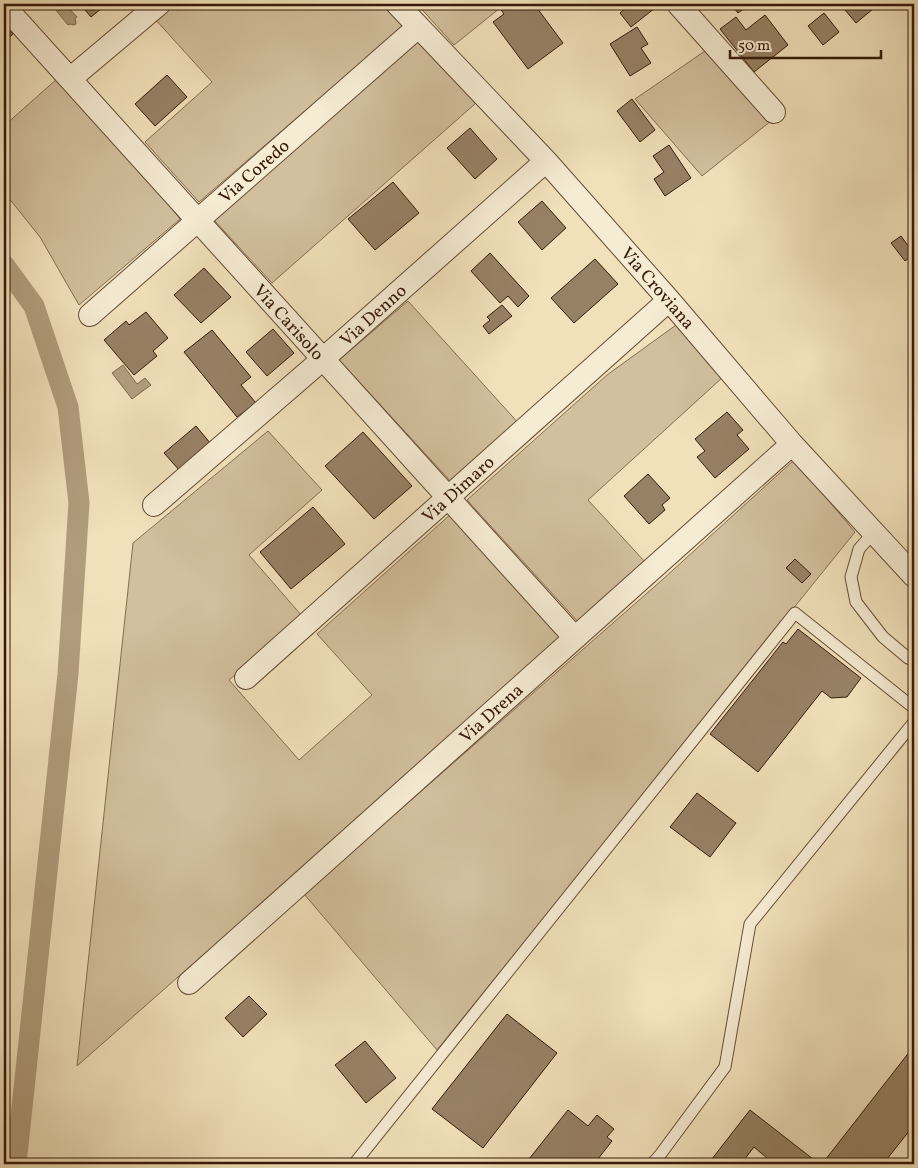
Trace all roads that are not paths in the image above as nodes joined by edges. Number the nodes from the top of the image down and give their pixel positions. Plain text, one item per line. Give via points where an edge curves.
1 (159, 4) edge
2 (397, 4) edge
3 (678, 4) edge
4 (4, 6) edge
5 (418, 28) junction
6 (70, 79) junction
7 (774, 112) dead end
8 (546, 162) junction
9 (198, 221) junction
10 (669, 300) junction
11 (90, 315) dead end
12 (323, 360) junction
13 (792, 444) junction
14 (448, 498) junction
15 (154, 505) dead end
16 (874, 532) junction
17 (914, 576) edge
18 (575, 638) junction
19 (914, 660) edge
20 (246, 678) dead end
21 (914, 708) edge
22 (914, 722) edge
23 (189, 983) dead end
24 (354, 1164) edge
25 (652, 1164) edge

1 - 6 street
2 - 5 street, Via Croviana
3 - 7 street
4 - 6 street, Via Carisolo
5 - 8 street, Via Croviana
5 - 9 street, Via Coredo
6 - 9 street, Via Carisolo
8 - 10 street, Via Croviana
8 - 12 street, Via Denno
9 - 11 street, Via Coredo
9 - 12 street, Via Carisolo
10 - 13 street, Via Croviana
10 - 14 street, Via Dimaro
12 - 14 street, Via Carisolo
12 - 15 street, Via Denno
13 - 16 street, Via Croviana
13 - 18 street, Via Drena
14 - 18 street, Via Carisolo
14 - 20 street, Via Dimaro
16 - 17 street, Via Croviana
16 - 19 lane via 859,549 851,577 856,602 883,637
18 - 23 street, Via Drena
21 - 24 lane via 795,613
22 - 25 lane via 750,924 725,1067

